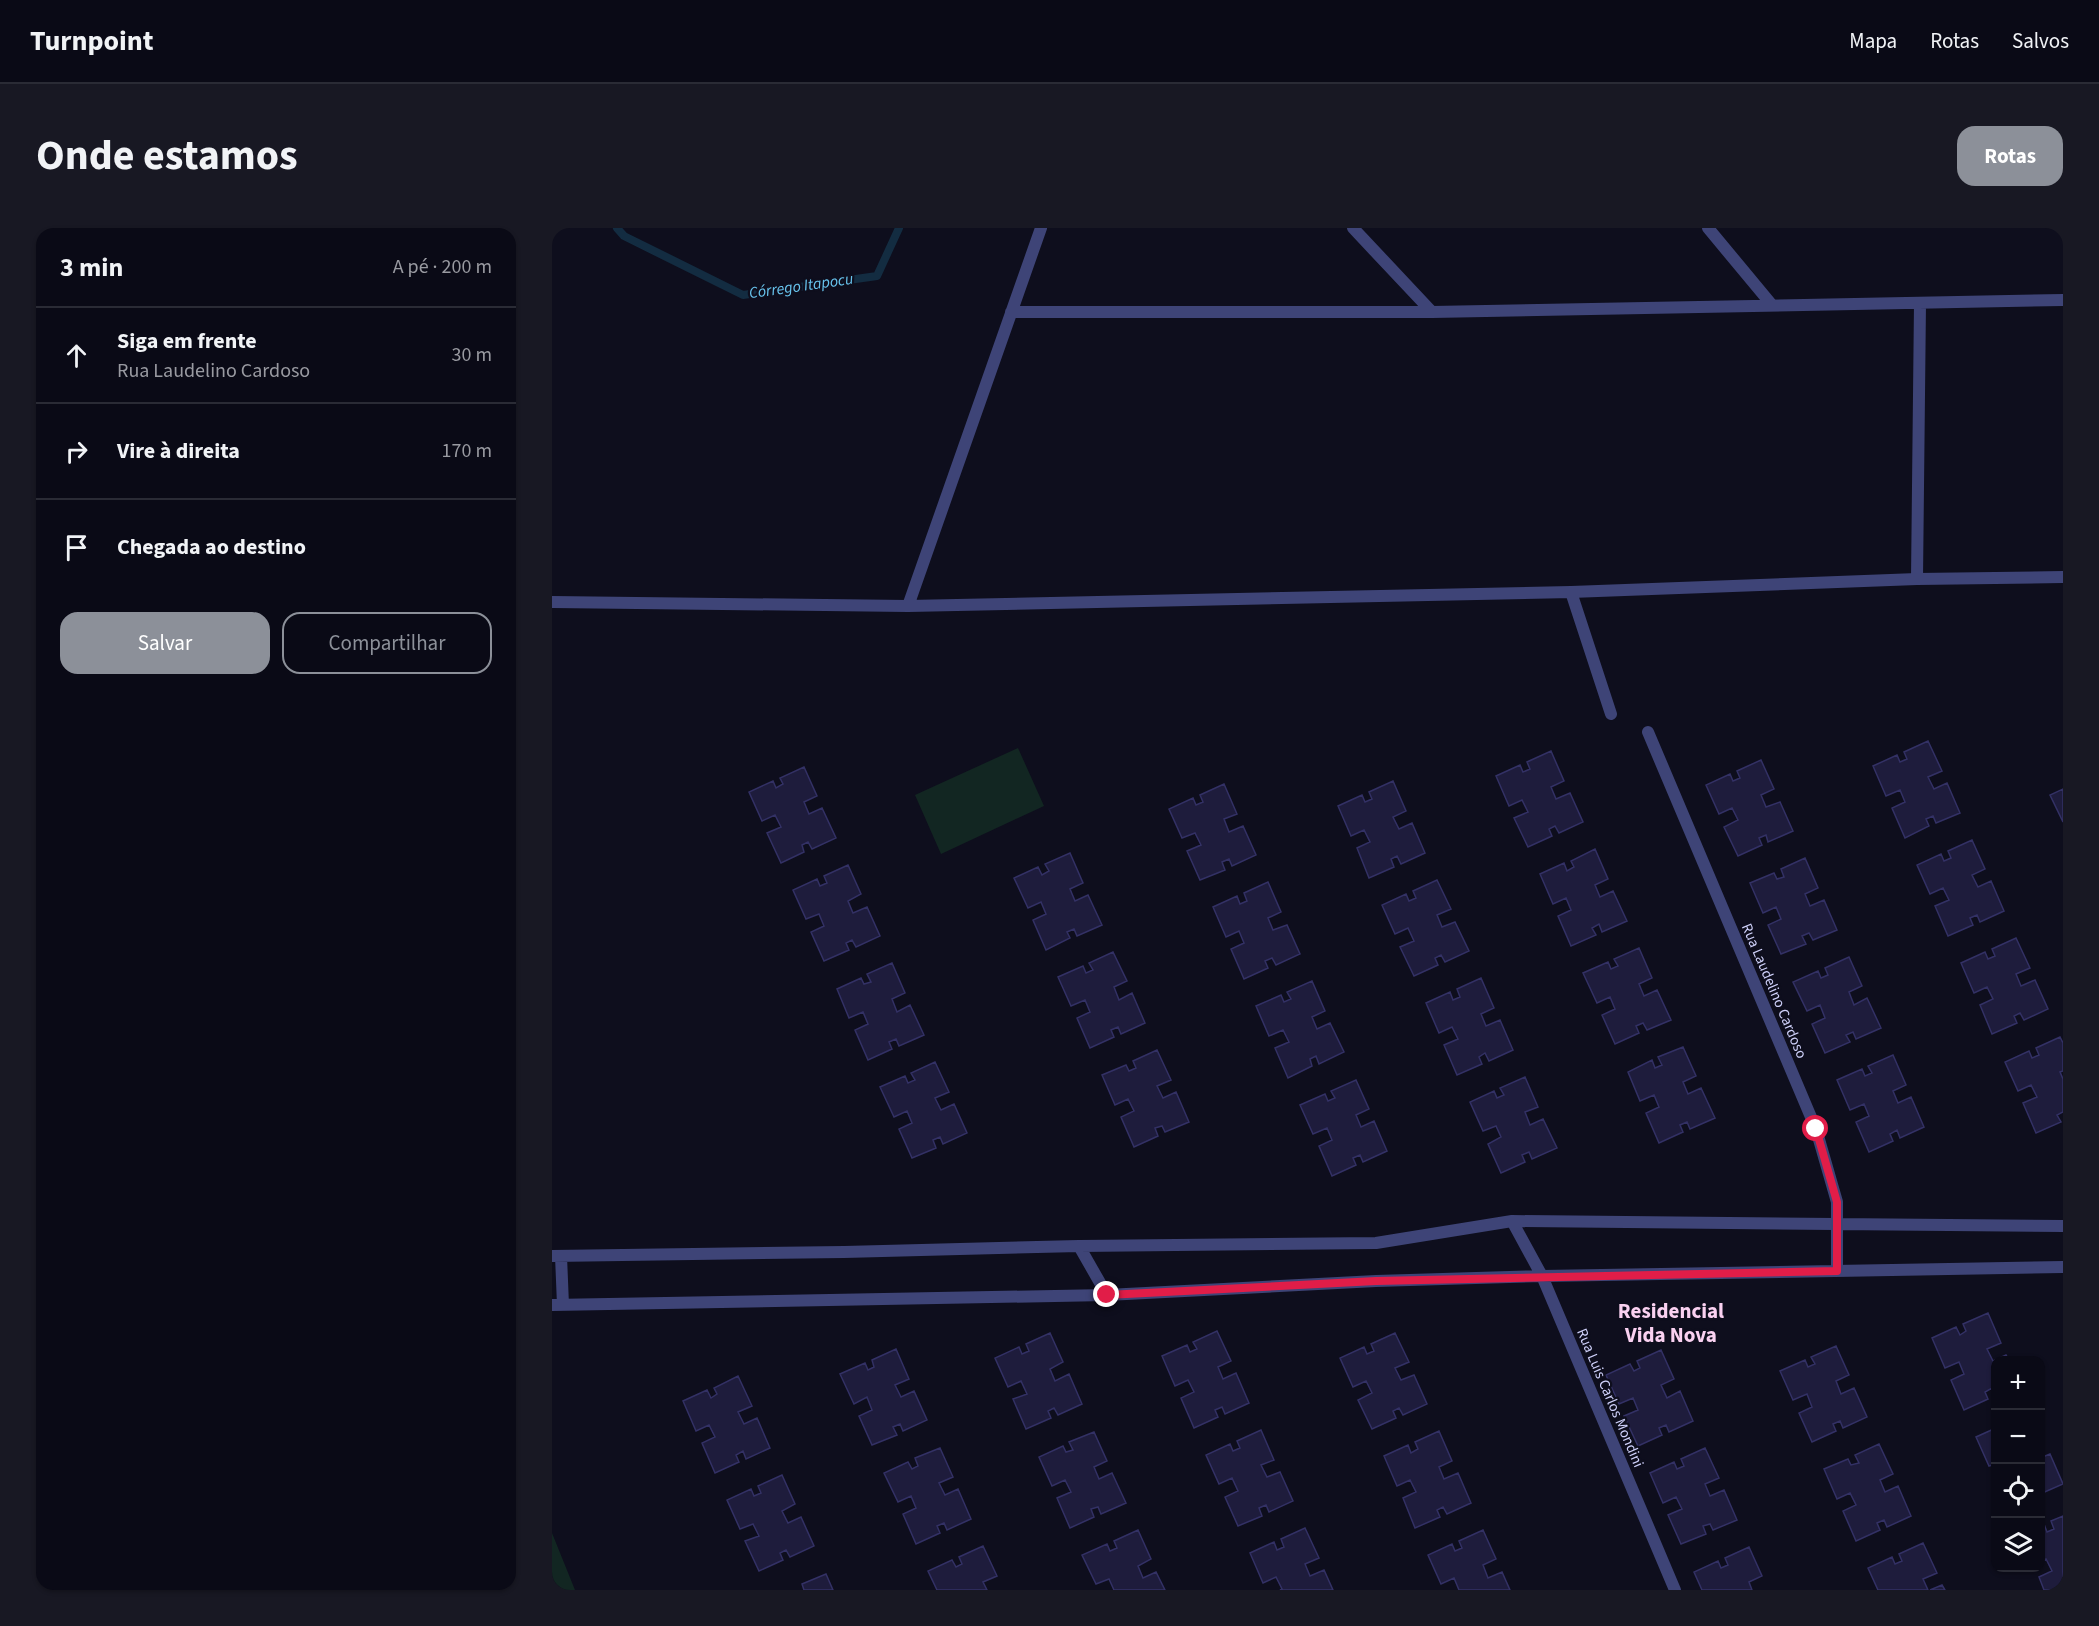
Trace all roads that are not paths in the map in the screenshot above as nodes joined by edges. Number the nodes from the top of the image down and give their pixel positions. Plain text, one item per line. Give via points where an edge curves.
1 (1041, 228) edge
2 (1353, 228) edge
3 (1707, 228) edge
4 (2063, 300) edge
5 (1920, 303) junction
6 (1772, 305) junction
7 (1011, 312) junction
8 (1432, 312) junction
9 (2063, 577) edge
10 (1917, 579) junction
11 (1571, 592) junction
12 (552, 602) edge
13 (908, 606) junction
14 (1611, 714) dead end
15 (1648, 732) dead end
16 (1512, 1221) junction
17 (1837, 1224) junction
18 (2063, 1226) edge
19 (1079, 1246) junction
20 (556, 1256) edge
21 (2063, 1267) edge
22 (1837, 1271) junction
23 (1542, 1276) junction
24 (1107, 1295) junction
25 (557, 1305) edge
26 (1676, 1590) edge

1 - 7 street
2 - 8 street
3 - 6 street
4 - 5 street
5 - 6 street
5 - 10 street
6 - 8 street
7 - 8 street
7 - 13 street
9 - 10 street
10 - 11 street
11 - 13 street
11 - 14 street
12 - 13 street
15 - 17 street, Rua Laudelino Cardoso via 1816,1129 1837,1202
16 - 17 street
16 - 19 street via 1376,1243
16 - 23 street, Rua Luis Carlos Mondini
17 - 18 street
17 - 22 street, Rua Laudelino Cardoso
19 - 20 street
19 - 24 street
20 - 25 street
21 - 22 street
22 - 23 street
23 - 24 street
23 - 26 street, Rua Luis Carlos Mondini
24 - 25 street

